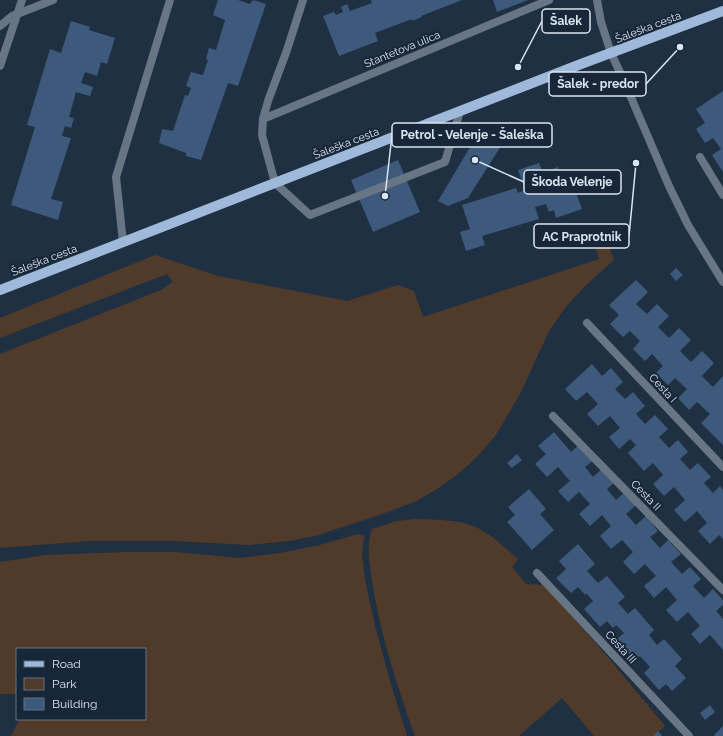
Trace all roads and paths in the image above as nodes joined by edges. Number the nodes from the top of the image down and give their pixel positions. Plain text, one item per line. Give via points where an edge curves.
1 (22, 0) edge
2 (53, 0) edge
3 (170, 0) edge
4 (303, 0) edge
5 (549, 0) edge
6 (596, 0) edge
7 (723, 11) edge
8 (0, 26) edge
9 (611, 53) junction
10 (0, 66) edge
11 (460, 111) junction
12 (263, 119) junction
13 (700, 158) dead end
14 (275, 183) junction
15 (723, 195) edge
16 (123, 242) junction
17 (723, 282) edge
18 (0, 290) edge
19 (587, 323) dead end
20 (553, 416) dead end
21 (723, 467) edge
22 (537, 573) dead end
23 (723, 590) edge
24 (689, 736) edge

1 - 10 street
2 - 8 street via 12,16
3 - 16 street via 116,177
4 - 12 street
5 - 12 street, Stantetova ulica
6 - 9 street
7 - 9 main road, Šaleška cesta
9 - 11 main road, Šaleška cesta
9 - 17 street via 688,225
11 - 14 main road, Šaleška cesta
11 - 14 street via 445,162 310,215
12 - 14 street via 262,135
13 - 15 street
14 - 16 main road, Šaleška cesta
16 - 18 main road, Šaleška cesta
19 - 21 street, Cesta I
20 - 23 street, Cesta II
22 - 24 street, Cesta III

